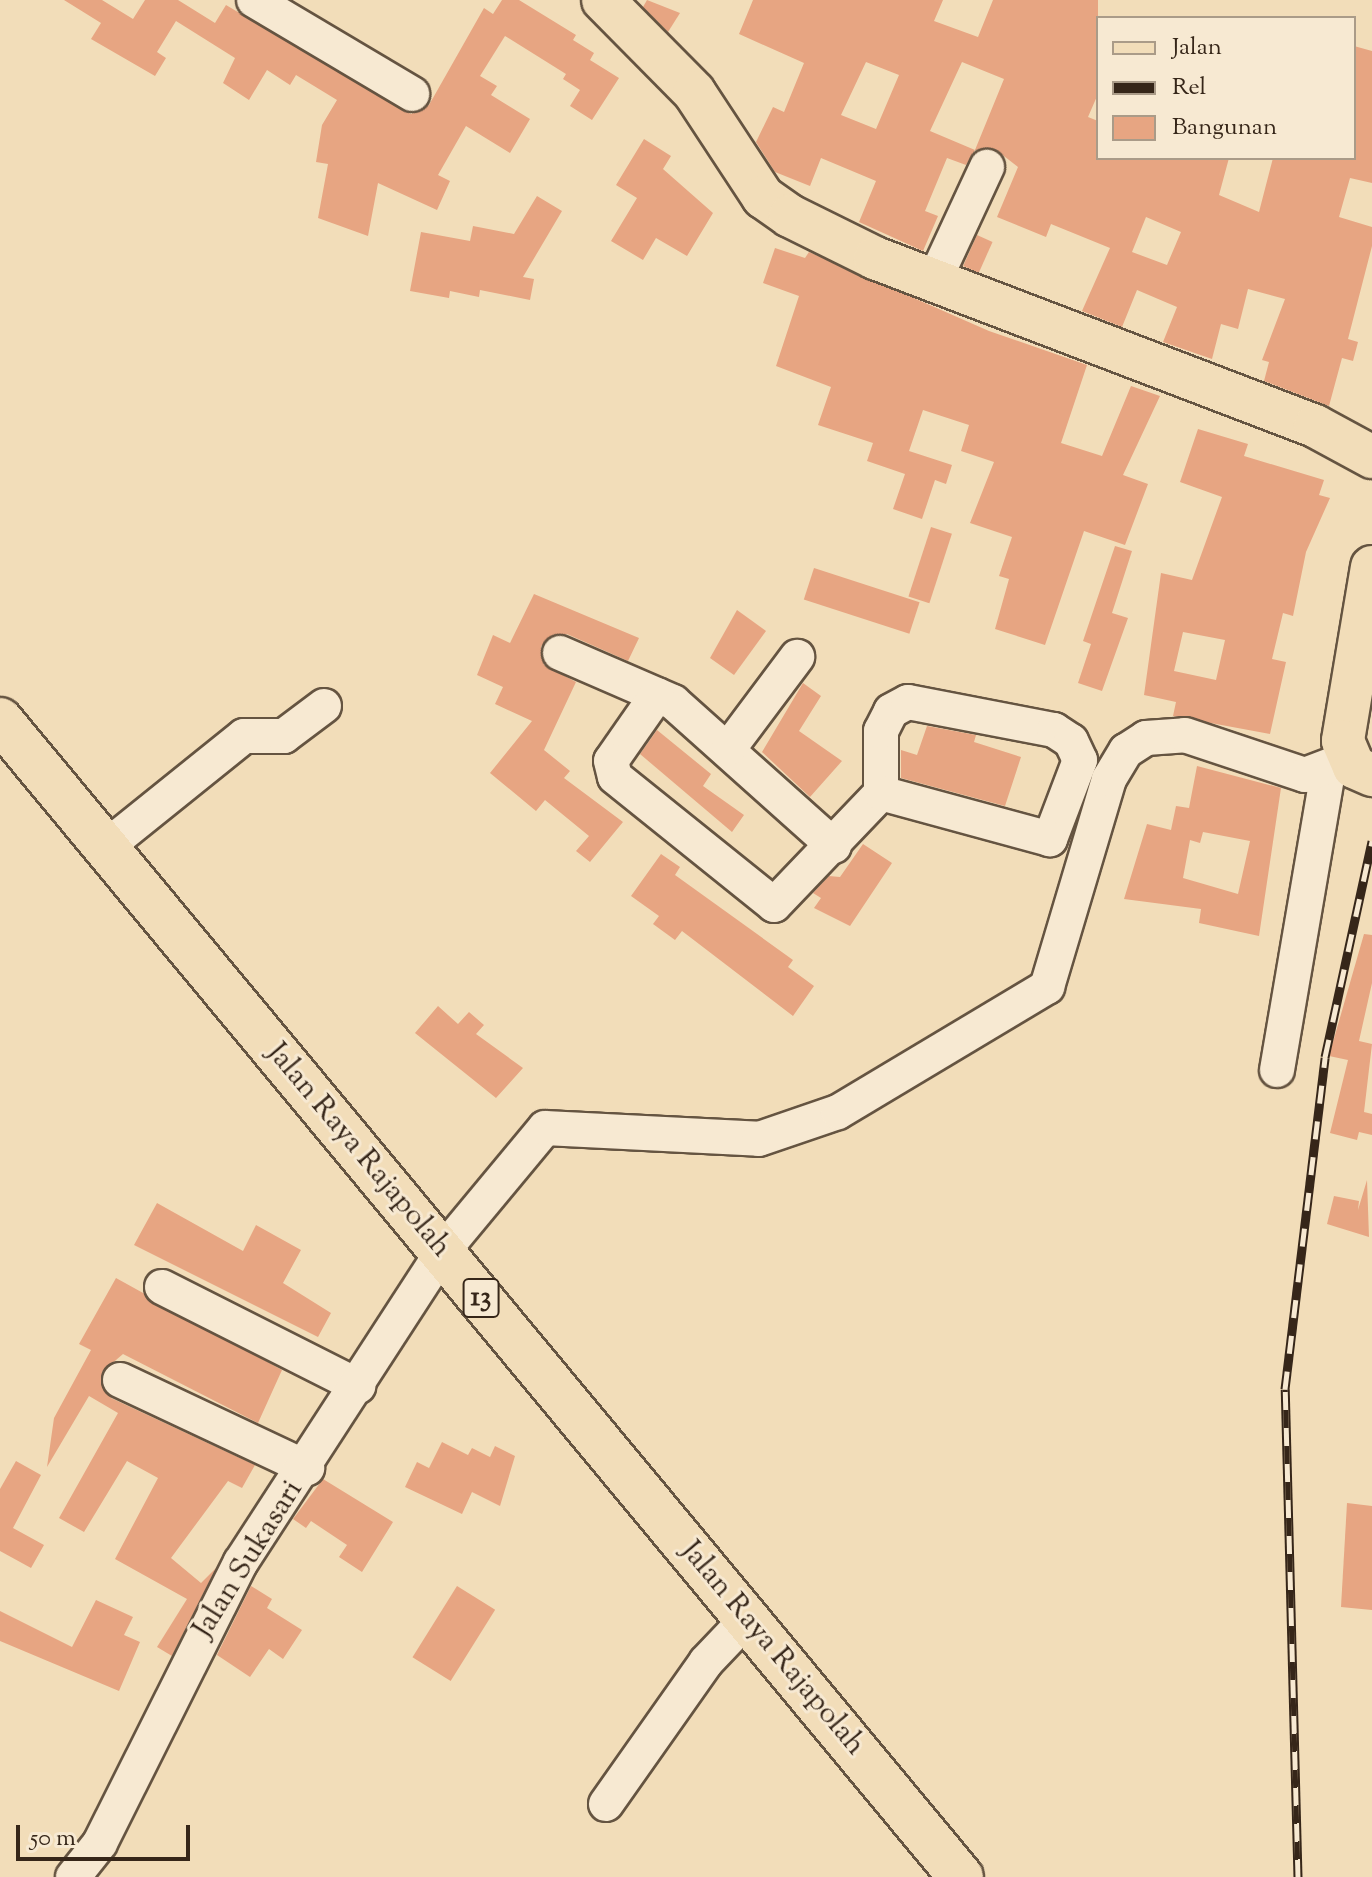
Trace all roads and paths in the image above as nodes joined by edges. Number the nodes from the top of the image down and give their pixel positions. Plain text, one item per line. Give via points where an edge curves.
1 (254, 0) edge
2 (603, 0) edge
3 (412, 94) dead end
4 (987, 167) dead end
5 (934, 281) junction
6 (1372, 457) edge
7 (1372, 567) edge
8 (560, 653) dead end
9 (797, 657) dead end
10 (657, 695) junction
11 (324, 706) dead end
12 (0, 720) edge
13 (729, 748) junction
14 (1349, 768) edge
15 (881, 793) junction
16 (1050, 839) junction
17 (834, 846) junction
18 (106, 847) junction
19 (1083, 864) junction
20 (773, 922) dead end
21 (1277, 1070) dead end
22 (442, 1252) junction
23 (162, 1287) dead end
24 (120, 1380) dead end
25 (358, 1386) junction
26 (307, 1468) junction
27 (747, 1619) junction
28 (606, 1804) dead end
29 (73, 1877) edge
30 (961, 1877) edge

1 - 3 street
2 - 5 main road via 694,92 763,197 875,258
4 - 5 street
5 - 6 main road via 1315,426
7 - 14 main road via 1344,711
8 - 10 street
9 - 13 street
10 - 13 street
10 - 17 street via 611,761 615,777 769,904 785,901
11 - 18 street via 284,736 244,736
12 - 18 highway, Jalan Raya Rajapolah / 13
13 - 17 street
14 - 19 street, Jalan Sukasari via 1305,775 1185,735 1146,738 1126,751 1109,779
14 - 21 street
15 - 16 street
15 - 16 street via 881,731 891,711 908,702 1054,730 1071,741 1080,760
15 - 17 street
16 - 19 street
17 - 19 street via 886,808
17 - 20 street
18 - 22 highway, Jalan Raya Rajapolah / 13
19 - 22 street, Jalan Sukasari via 1047,987 838,1112 783,1136 682,1140 572,1124 545,1128
22 - 25 street, Jalan Sukasari
22 - 27 highway, Jalan Raya Rajapolah / 13
23 - 25 street
24 - 26 street
25 - 26 street, Jalan Sukasari
26 - 29 street, Jalan Sukasari via 241,1562 100,1843
27 - 28 street via 706,1662
27 - 30 highway, Jalan Raya Rajapolah / 13

